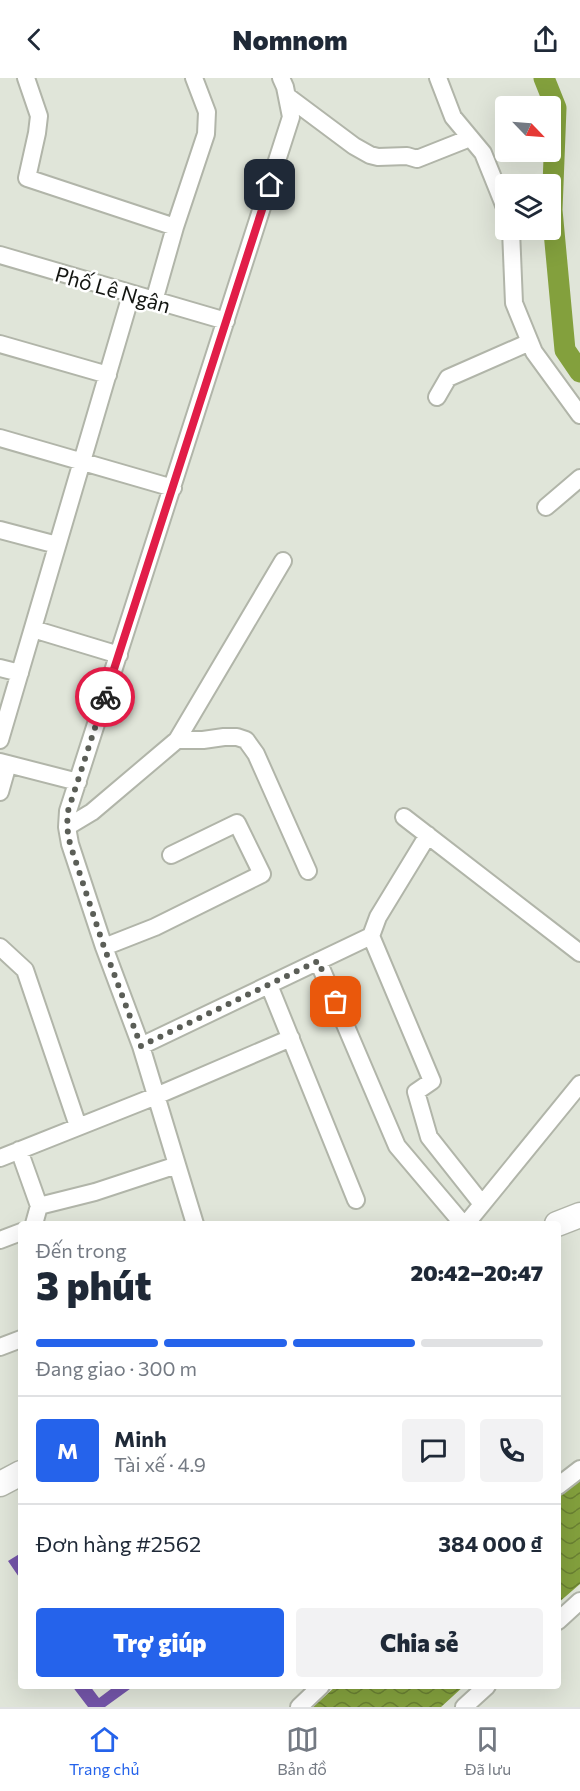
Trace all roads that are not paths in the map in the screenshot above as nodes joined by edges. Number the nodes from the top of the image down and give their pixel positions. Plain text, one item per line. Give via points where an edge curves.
1 (26, 78) edge
2 (194, 78) edge
3 (281, 78) edge
4 (438, 78) edge
5 (287, 96) junction
6 (470, 138) junction
7 (495, 183) edge
8 (175, 227) junction
9 (511, 240) edge
10 (0, 255) edge
11 (131, 295) junction
12 (154, 301) junction
13 (226, 321) junction
14 (530, 342) junction
15 (0, 344) edge
16 (108, 375) junction
17 (437, 397) dead end
18 (580, 415) edge
19 (0, 438) edge
20 (82, 462) junction
21 (580, 478) edge
22 (173, 488) junction
23 (546, 507) dead end
24 (0, 530) edge
25 (57, 545) junction
26 (283, 561) dead end
27 (33, 629) junction
28 (119, 655) junction
29 (0, 668) edge
30 (20, 673) junction
31 (0, 740) edge
32 (177, 740) junction
33 (4, 763) edge
34 (78, 782) junction
35 (0, 792) edge
36 (404, 817) dead end
37 (67, 827) junction
38 (428, 835) junction
39 (171, 855) dead end
40 (308, 871) dead end
41 (371, 936) junction
42 (0, 947) edge
43 (104, 947) junction
44 (580, 953) edge
45 (318, 961) junction
46 (269, 985) junction
47 (291, 1038) junction
48 (141, 1046) junction
49 (580, 1084) edge
50 (156, 1096) junction
51 (78, 1126) junction
52 (19, 1150) junction
53 (0, 1158) edge
54 (177, 1165) junction
55 (356, 1200) dead end
56 (482, 1204) junction
57 (39, 1206) junction
58 (580, 1215) edge
59 (35, 1221) edge
60 (194, 1221) edge
61 (461, 1221) edge
62 (467, 1221) edge
63 (561, 1222) edge
64 (18, 1233) edge
65 (0, 1240) edge
66 (18, 1340) edge
67 (0, 1347) edge
68 (580, 1469) edge
69 (18, 1475) edge
70 (0, 1484) edge
71 (561, 1484) edge
72 (580, 1601) edge
73 (561, 1618) edge
74 (318, 1689) edge
75 (484, 1689) edge
76 (299, 1707) edge
77 (464, 1707) edge

1 - 8 street via 39,116 27,178
2 - 8 street via 207,112 206,134
3 - 5 street
4 - 6 street via 453,117
5 - 6 street via 354,146 374,156 417,159
5 - 13 street via 291,117
6 - 7 street via 483,153
8 - 12 street
9 - 14 street via 514,303
10 - 11 street, Phố Lê Ngân
11 - 12 street, Phố Lê Ngân
11 - 16 street
12 - 13 street, Phố Lê Ngân
13 - 22 street
14 - 17 street via 448,378
14 - 18 street
15 - 16 street
16 - 20 street
19 - 20 street
20 - 22 street
20 - 25 street
21 - 23 street
22 - 28 street
24 - 25 street
25 - 27 street
26 - 32 street
27 - 28 street
27 - 30 street
28 - 34 street
29 - 30 street
30 - 31 street
32 - 37 street via 92,812
32 - 40 street via 246,740 256,754
33 - 34 street
33 - 35 street
34 - 37 street
36 - 38 street
37 - 43 street
38 - 41 street via 378,917
38 - 44 street
39 - 43 street via 237,823 262,874 155,927
41 - 45 street
41 - 56 street via 432,1082 416,1092 429,1137
42 - 51 street via 26,970
43 - 48 street
45 - 46 street
45 - 61 street via 397,1146
46 - 47 street
46 - 48 street
47 - 50 street
47 - 55 street
48 - 50 street
49 - 56 street
50 - 51 street
50 - 54 street
51 - 52 street
52 - 53 street
52 - 57 street
54 - 57 street
54 - 60 street
56 - 62 street
57 - 59 street
58 - 63 highway
64 - 65 street
66 - 67 street
68 - 71 street
69 - 70 highway
72 - 73 street
74 - 76 street
75 - 77 street

